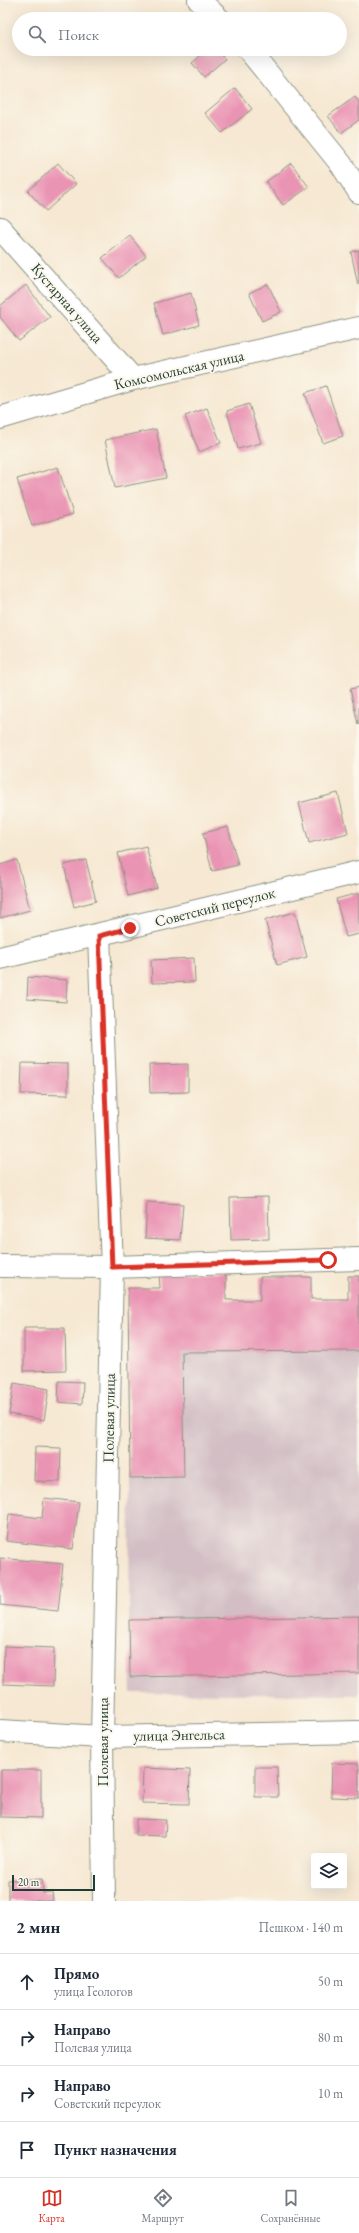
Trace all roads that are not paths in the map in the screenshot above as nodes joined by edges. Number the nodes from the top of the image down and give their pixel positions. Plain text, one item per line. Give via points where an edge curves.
1 (200, 0) edge
2 (212, 12) edge
3 (254, 56) edge
4 (359, 192) edge
5 (0, 228) edge
6 (359, 328) edge
7 (133, 379) junction
8 (0, 418) edge
9 (359, 872) edge
10 (99, 936) junction
11 (0, 958) edge
12 (359, 1258) edge
13 (0, 1266) edge
14 (112, 1267) junction
15 (0, 1731) edge
16 (359, 1732) edge
17 (102, 1737) junction
18 (104, 1901) edge

1 - 2 street
3 - 4 street via 341,164
5 - 7 street, Кустарная улица
6 - 7 street, Комсомольская улица
7 - 8 street, Комсомольская улица
9 - 10 street, Советский переулок
10 - 11 street, Советский переулок
10 - 14 street, Полевая улица
12 - 14 street
13 - 14 street
14 - 17 street, Полевая улица
15 - 17 street, улица Энгельса
16 - 17 street, улица Энгельса
17 - 18 street, Полевая улица

